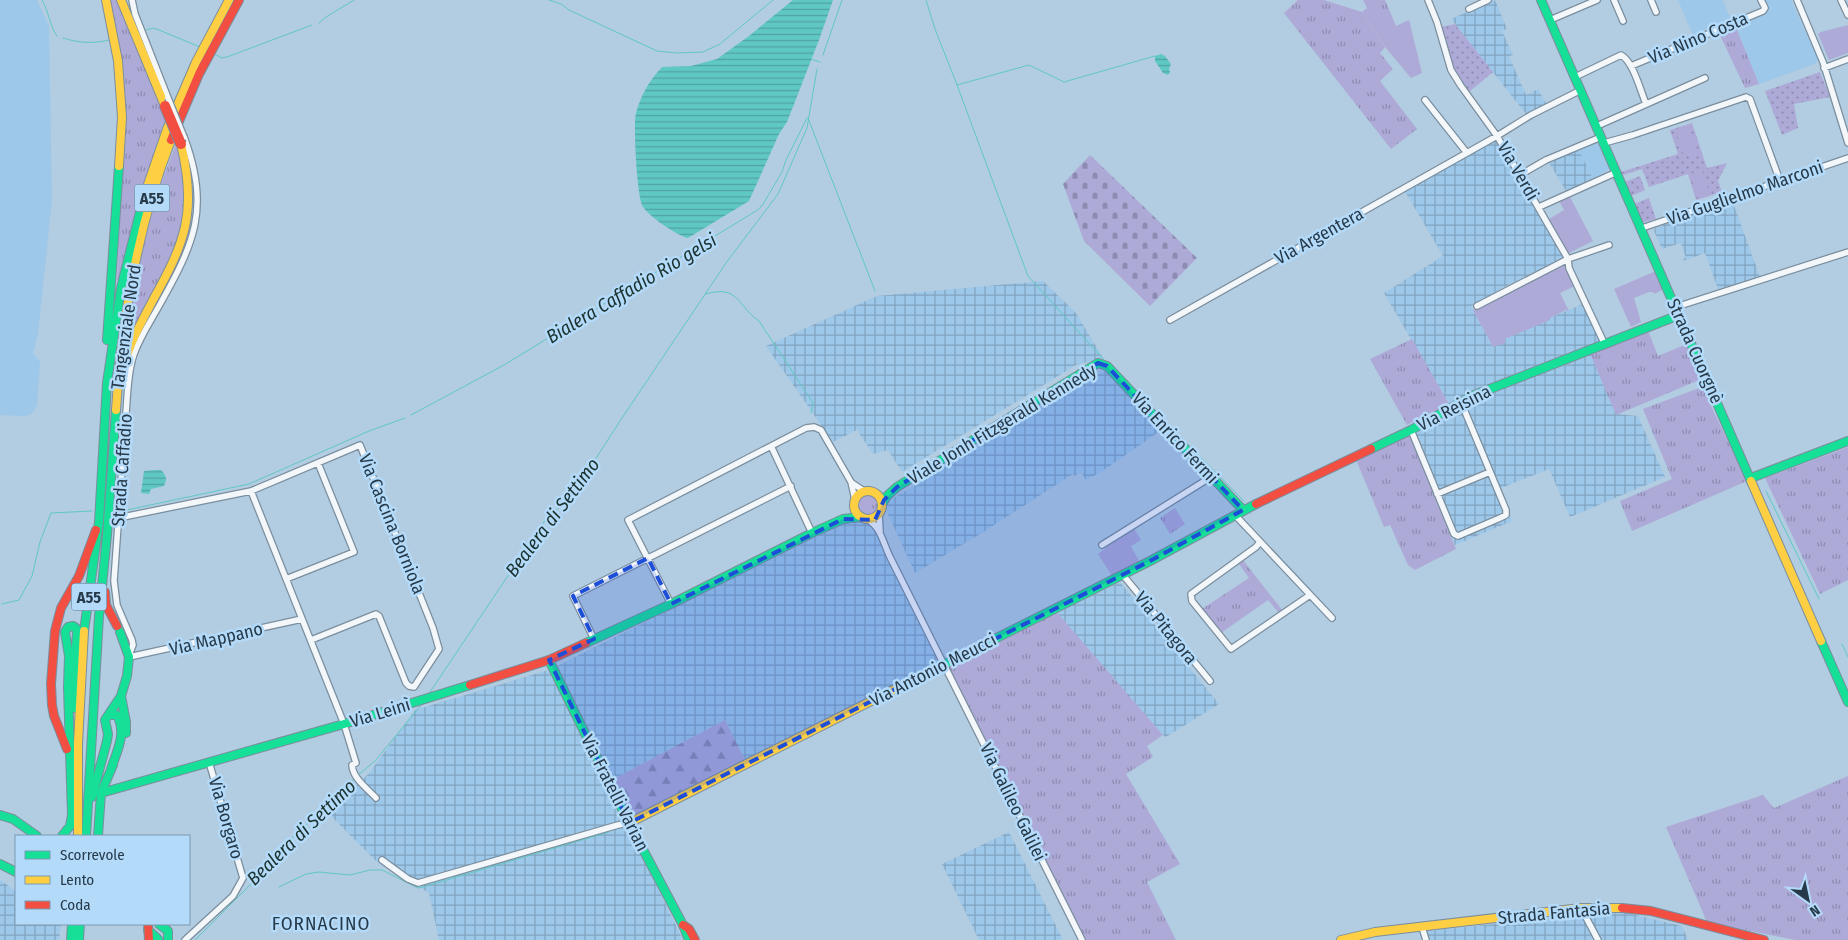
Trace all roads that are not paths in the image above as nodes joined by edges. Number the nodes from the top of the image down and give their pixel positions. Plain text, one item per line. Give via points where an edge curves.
1 (106, 0) edge
2 (120, 0) edge
3 (132, 0) edge
4 (229, 0) edge
5 (239, 0) edge
6 (1428, 0) edge
7 (1488, 0) edge
8 (1541, 0) edge
9 (1597, 0) edge
10 (1614, 0) edge
11 (1651, 0) edge
12 (1761, 0) edge
13 (1796, 0) edge
14 (1841, 0) edge
15 (1469, 9) dead end
16 (1656, 12) dead end
17 (1848, 16) edge
18 (1550, 20) junction
19 (1623, 21) dead end
20 (1848, 59) edge
21 (1631, 66) junction
22 (1824, 68) junction
23 (1575, 77) junction
24 (1705, 78) dead end
25 (1581, 90) junction
26 (1426, 100) dead end
27 (167, 102) junction
28 (1646, 104) junction
29 (1597, 126) junction
30 (1497, 136) junction
31 (182, 140) junction
32 (1603, 140) junction
33 (1848, 143) edge
34 (1467, 152) junction
35 (1848, 158) edge
36 (1617, 172) junction
37 (1520, 175) junction
38 (1780, 181) junction
39 (1539, 207) junction
40 (1642, 228) junction
41 (1609, 245) dead end
42 (1848, 252) edge
43 (1568, 259) junction
44 (1478, 306) dead end
45 (1678, 311) junction
46 (1170, 320) dead end
47 (1605, 345) junction
48 (1106, 366) joint
49 (107, 383) junction
50 (1461, 402) junction
51 (115, 411) junction
52 (1411, 430) junction
53 (1848, 441) edge
54 (771, 446) junction
55 (318, 463) junction
56 (1490, 472) junction
57 (1211, 476) junction
58 (1751, 478) junction
59 (851, 482) junction
60 (791, 486) junction
61 (897, 487) junction
62 (251, 491) junction
63 (869, 492) junction
64 (1437, 494) junction
65 (855, 503) junction
66 (880, 508) junction
67 (1239, 512) junction
68 (118, 518) junction
69 (864, 518) junction
70 (843, 519) junction
71 (100, 522) junction
72 (880, 532) junction
73 (812, 533) junction
74 (107, 536) junction
75 (1260, 542) junction
76 (1102, 545) dead end
77 (648, 558) junction
78 (1123, 575) junction
79 (286, 579) junction
80 (90, 594) junction
81 (1310, 595) junction
82 (671, 604) junction
83 (1332, 618) dead end
84 (302, 619) junction
85 (77, 630) junction
86 (594, 639) junction
87 (311, 640) junction
88 (129, 657) junction
89 (549, 660) junction
90 (945, 664) junction
91 (1210, 681) dead end
92 (121, 696) junction
93 (1848, 702) edge
94 (109, 715) junction
95 (344, 724) junction
96 (78, 743) junction
97 (70, 762) junction
98 (210, 762) junction
99 (112, 769) junction
100 (101, 793) junction
101 (376, 798) dead end
102 (0, 815) edge
103 (87, 817) junction
104 (629, 823) junction
105 (36, 835) edge
106 (63, 835) edge
107 (78, 835) edge
108 (86, 835) edge
109 (98, 835) edge
110 (382, 860) dead end
111 (0, 864) edge
112 (15, 872) edge
113 (1581, 908) junction
114 (72, 925) edge
115 (80, 925) edge
116 (160, 925) edge
117 (683, 925) junction
118 (1422, 927) junction
119 (156, 936) edge
120 (71, 940) edge
121 (79, 940) edge
122 (185, 940) edge
123 (689, 940) edge
124 (695, 940) edge
125 (1082, 940) edge
126 (1341, 940) edge
127 (1426, 940) edge
128 (1598, 940) edge
129 (1764, 940) edge

1 - 49 main road, A55 via 118,61 122,117
2 - 27 main road, A55
3 - 27 street
4 - 49 main road, Tangenziale Nord / A55 via 179,98 143,198 124,272
5 - 51 main road, Tangenziale Nord / A55 via 184,109 150,205 126,313
6 - 30 street, Via Verdi via 1451,70
7 - 15 street
8 - 18 main road, Strada Cuorgnè
9 - 18 street
10 - 19 street
11 - 16 street
12 - 21 street, Via Nino Costa via 1765,8 1763,11
13 - 22 street
14 - 17 street
18 - 23 main road, Strada Cuorgnè
20 - 22 street
21 - 23 street, Via Nino Costa via 1621,55
21 - 28 street, Via Nino Costa
22 - 33 street
23 - 25 main road, Strada Cuorgnè
24 - 28 street
25 - 29 main road, Strada Cuorgnè
25 - 30 street, Via Argentera
26 - 34 street
27 - 31 main road, A55, bridge
28 - 29 street
29 - 32 main road, Strada Cuorgnè
30 - 34 street, Via Argentera
30 - 37 street, Via Verdi
31 - 51 main road, A55 via 189,182 187,226 174,260 129,350
31 - 68 street, Strada Caffadio via 195,172 197,210 193,234 184,261 143,334 132,362
32 - 36 main road, Strada Cuorgnè
32 - 37 street via 1546,160
32 - 38 street via 1633,135 1746,97 1750,99
34 - 46 street, Via Argentera
35 - 38 street, Via Guglielmo Marconi
36 - 39 street
36 - 40 main road, Strada Cuorgnè
37 - 39 street, Via Verdi
38 - 40 street, Via Guglielmo Marconi
39 - 43 street, Via Verdi
40 - 45 main road, Strada Cuorgnè
41 - 43 street
42 - 45 street
43 - 44 street
43 - 47 street, Via Verdi via 1569,268
45 - 47 main road, Via Reisina
45 - 58 main road, Strada Cuorgnè
47 - 50 main road, Via Reisina
48 - 57 main road, Via Enrico Fermi
48 - 61 main road, Viale Jonh Fitzgerald Kennedy via 1098,363 1092,366
49 - 71 main road, Tangenziale Nord / A55
50 - 52 main road, Via Reisina
50 - 56 street
51 - 74 main road, Tangenziale Nord / A55
52 - 64 street
52 - 67 main road, Via Reisina
53 - 58 main road
54 - 59 street via 814,427 820,430
54 - 60 street
54 - 77 street via 628,520
55 - 62 street, Via Cascina Borniola
55 - 79 street via 354,552
55 - 87 street, Via Cascina Borniola via 360,445 440,649 414,686 409,686 376,614
56 - 64 street
56 - 64 street via 1506,515 1458,536 1454,534
57 - 67 main road, Via Enrico Fermi
57 - 76 street
58 - 93 main road, Strada Cuorgnè
59 - 63 street
59 - 65 street
60 - 73 street
60 - 77 street
61 - 63 main road, Viale Jonh Fitzgerald Kennedy
61 - 66 main road, Viale Jonh Fitzgerald Kennedy
62 - 68 street, Via Cascina Borniola
62 - 79 street
63 - 65 main road via 857,496
63 - 66 main road via 878,495
65 - 69 main road via 855,510
65 - 70 main road
66 - 69 main road via 876,516
66 - 72 street
67 - 75 street, Via Enrico Fermi
67 - 78 main road, Via Antonio Meucci
68 - 88 street, Strada Caffadio via 115,595 132,640
69 - 70 main road
69 - 72 street via 873,522
70 - 73 main road, Via Leinì
71 - 80 main road, Tangenziale Nord / A55
71 - 97 main road via 61,608 55,630 52,704
72 - 90 street, Via Galileo Galilei
73 - 82 main road, Via Leinì
74 - 88 main road via 105,600
74 - 103 main road, Tangenziale Nord / A55
75 - 81 street, Via Enrico Fermi
75 - 81 street via 1191,594 1192,601 1231,649
77 - 82 street
77 - 86 street via 572,596
78 - 90 main road, Via Antonio Meucci
78 - 91 street, Via Pitagora
79 - 84 street
80 - 85 main road
80 - 96 main road, Tangenziale Nord / A55 via 83,639
81 - 83 street, Via Enrico Fermi
82 - 86 main road, Via Leinì
84 - 87 street
84 - 88 street, Via Mappano
85 - 96 main road via 73,694
85 - 97 main road via 70,626 65,632 70,656
86 - 89 main road, Via Leinì
87 - 95 street
88 - 92 main road, Strada Caffadio
89 - 95 main road, Via Leinì
89 - 104 main road, Via Fratelli Varian
90 - 104 main road, Via Antonio Meucci
90 - 125 street, Via Galileo Galilei
92 - 94 main road
92 - 99 main road, Strada Caffadio via 126,732
94 - 99 main road via 117,715 122,726
94 - 103 main road via 105,722 107,741
95 - 98 main road, Via Leinì
95 - 101 street via 356,763 352,765 353,772
96 - 107 main road
97 - 106 main road via 72,821
98 - 100 main road, Via Leinì
98 - 122 street, Via Borgaro via 243,878 233,896
99 - 100 main road, Strada Caffadio
100 - 109 main road, Strada Caffadio
102 - 105 main road via 13,819
103 - 108 main road
104 - 110 street via 418,883
104 - 117 main road, Via Fratelli Varian
111 - 112 main road
113 - 118 main road, Strada Fantasia
113 - 128 street
113 - 129 main road, Strada Fantasia via 1651,911
114 - 120 main road
115 - 121 main road
116 - 119 main road via 162,933
117 - 123 main road, Via Fratelli Varian
117 - 124 main road, Via Fratelli Varian
118 - 126 main road, Strada Fantasia via 1375,932
118 - 127 street

